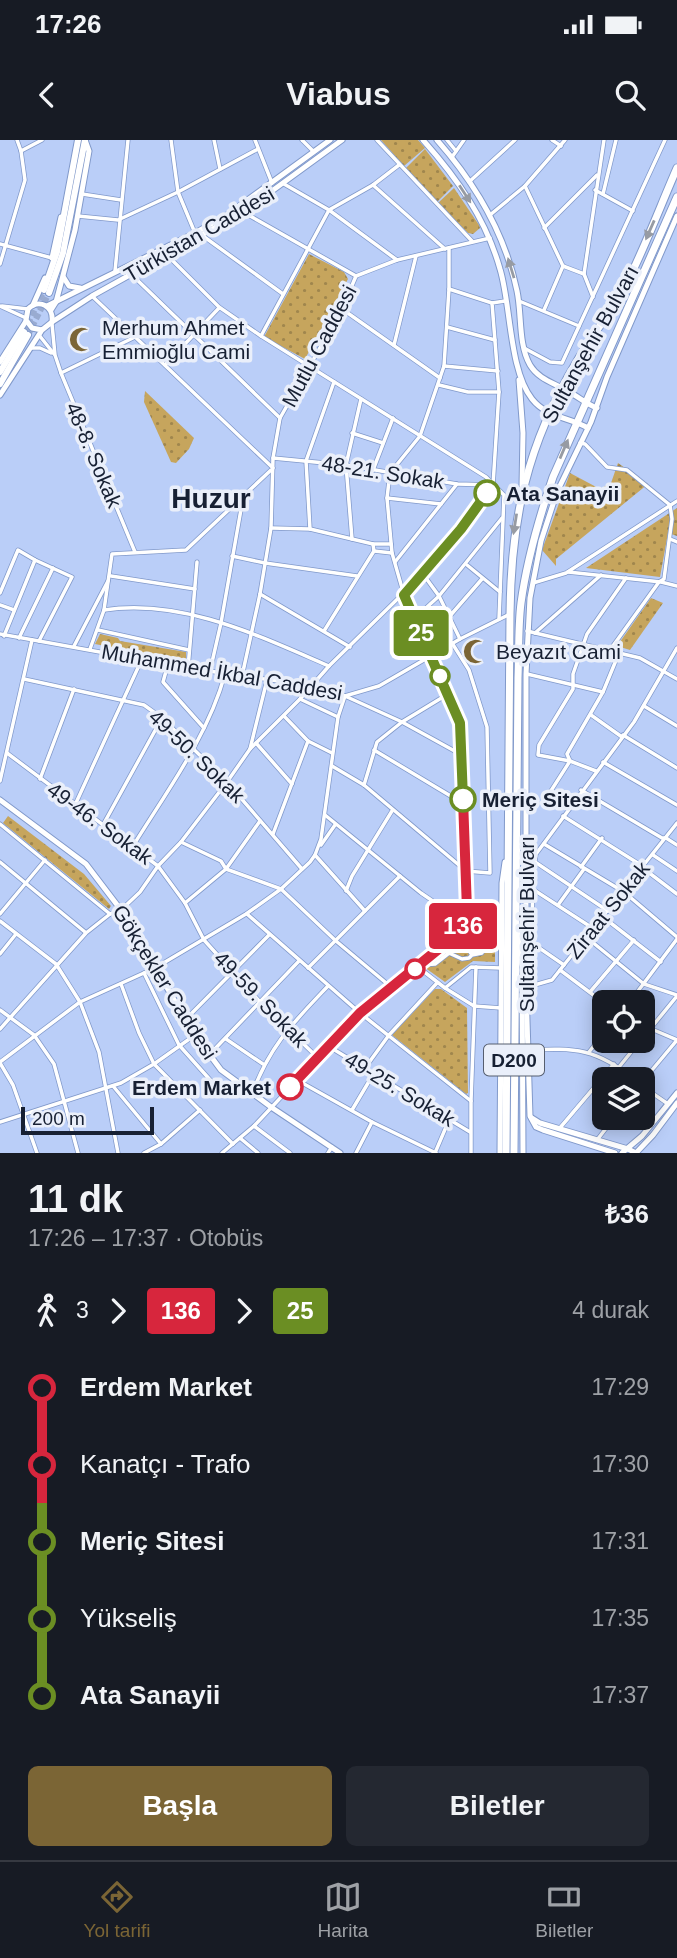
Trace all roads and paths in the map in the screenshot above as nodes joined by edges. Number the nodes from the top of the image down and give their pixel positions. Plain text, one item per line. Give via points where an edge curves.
1 (17, 140) edge
2 (42, 140) edge
3 (78, 140) edge
4 (85, 140) edge
5 (128, 140) edge
6 (171, 140) edge
7 (214, 140) edge
8 (255, 140) edge
9 (302, 140) edge
10 (330, 140) edge
11 (342, 140) edge
12 (377, 140) edge
13 (423, 140) edge
14 (437, 140) edge
15 (447, 140) edge
16 (464, 140) edge
17 (515, 140) edge
18 (552, 140) edge
19 (565, 140) edge
20 (604, 140) edge
21 (616, 140) edge
22 (665, 140) edge
23 (561, 146) junction
24 (76, 149) junction
25 (258, 149) junction
26 (21, 150) junction
27 (456, 151) junction
28 (314, 152) junction
29 (452, 157) junction
30 (399, 165) junction
31 (677, 168) edge
32 (220, 169) junction
33 (598, 174) junction
34 (469, 182) junction
35 (272, 183) junction
36 (284, 184) junction
37 (373, 185) junction
38 (525, 186) junction
39 (595, 190) junction
40 (178, 192) junction
41 (80, 194) junction
42 (603, 194) junction
43 (677, 197) edge
44 (121, 200) junction
45 (329, 210) junction
46 (633, 211) junction
47 (243, 212) junction
48 (490, 215) junction
49 (77, 216) junction
50 (677, 216) edge
51 (118, 220) junction
52 (544, 228) junction
53 (195, 233) junction
54 (203, 236) junction
55 (489, 238) junction
56 (472, 241) junction
57 (0, 244) edge
58 (6, 246) junction
59 (447, 248) junction
60 (307, 249) junction
61 (167, 255) junction
62 (416, 256) junction
63 (52, 258) junction
64 (397, 260) junction
65 (0, 264) edge
66 (66, 265) junction
67 (563, 266) junction
68 (115, 273) junction
69 (131, 274) junction
70 (584, 274) junction
71 (356, 276) junction
72 (87, 287) junction
73 (449, 289) junction
74 (283, 294) junction
75 (92, 296) junction
76 (593, 297) junction
77 (507, 300) junction
78 (519, 300) junction
79 (56, 302) junction
80 (492, 303) junction
81 (0, 306) edge
82 (30, 307) junction
83 (219, 307) junction
84 (49, 308) junction
85 (342, 309) junction
86 (544, 310) junction
87 (26, 319) junction
88 (52, 322) junction
89 (579, 326) junction
90 (447, 327) junction
91 (33, 332) junction
92 (194, 334) junction
93 (136, 337) junction
94 (261, 337) junction
95 (496, 340) junction
96 (394, 345) junction
97 (31, 348) junction
98 (524, 348) junction
99 (55, 355) junction
100 (0, 362) edge
101 (165, 365) junction
102 (444, 366) junction
103 (308, 367) junction
104 (518, 370) junction
105 (498, 371) junction
106 (0, 372) edge
107 (61, 373) junction
108 (441, 378) junction
109 (334, 382) junction
110 (0, 384) edge
111 (439, 385) junction
112 (561, 388) junction
113 (499, 392) junction
114 (0, 395) edge
115 (361, 399) junction
116 (584, 403) junction
117 (597, 408) junction
118 (549, 413) junction
119 (280, 418) junction
120 (393, 418) junction
121 (576, 421) junction
122 (589, 428) junction
123 (352, 433) junction
124 (420, 436) junction
125 (383, 443) junction
126 (580, 443) junction
127 (273, 458) junction
128 (306, 461) junction
129 (346, 465) junction
130 (272, 468) junction
131 (373, 470) junction
132 (390, 473) junction
133 (457, 484) junction
134 (492, 485) junction
135 (522, 487) junction
136 (243, 497) junction
137 (387, 498) junction
138 (677, 501) edge
139 (441, 504) junction
140 (670, 505) junction
141 (503, 517) junction
142 (271, 527) junction
143 (310, 529) junction
144 (352, 539) junction
145 (670, 539) junction
146 (677, 542) edge
147 (373, 544) junction
148 (391, 544) junction
149 (374, 551) junction
150 (392, 552) junction
151 (135, 553) junction
152 (232, 556) junction
153 (36, 560) junction
154 (197, 562) dead end
155 (395, 562) junction
156 (265, 564) junction
157 (467, 565) junction
158 (53, 568) junction
159 (566, 573) junction
160 (423, 574) junction
161 (601, 575) junction
162 (110, 576) junction
163 (357, 576) junction
164 (626, 578) junction
165 (482, 579) junction
166 (659, 582) junction
167 (533, 583) junction
168 (677, 586) edge
169 (195, 589) junction
170 (500, 592) junction
171 (0, 593) edge
172 (260, 594) junction
173 (404, 595) junction
174 (439, 596) junction
175 (0, 604) edge
176 (14, 610) junction
177 (104, 610) junction
178 (510, 614) junction
179 (192, 615) junction
180 (449, 617) junction
181 (414, 619) junction
182 (499, 619) junction
183 (221, 623) junction
184 (98, 630) junction
185 (324, 631) junction
186 (527, 631) junction
187 (251, 633) junction
188 (535, 633) junction
189 (2, 635) edge
190 (19, 638) junction
191 (460, 639) junction
192 (32, 640) junction
193 (39, 641) junction
194 (453, 643) junction
195 (582, 643) junction
196 (73, 646) junction
197 (350, 647) junction
198 (90, 649) junction
199 (189, 650) junction
200 (610, 650) junction
201 (676, 651) edge
202 (619, 653) junction
203 (430, 656) junction
204 (142, 659) junction
205 (169, 664) junction
206 (329, 666) junction
207 (188, 668) junction
208 (662, 670) junction
209 (210, 671) junction
210 (225, 674) junction
211 (526, 674) junction
212 (242, 676) junction
213 (24, 679) junction
214 (677, 679) edge
215 (267, 680) junction
216 (573, 683) junction
217 (312, 686) junction
218 (74, 689) junction
219 (603, 692) junction
220 (449, 694) junction
221 (345, 696) junction
222 (122, 699) junction
223 (300, 699) junction
224 (644, 706) junction
225 (591, 715) junction
226 (284, 716) junction
227 (338, 717) junction
228 (162, 718) junction
229 (401, 722) junction
230 (677, 726) edge
231 (204, 728) junction
232 (622, 736) junction
233 (308, 741) junction
234 (257, 743) junction
235 (193, 747) junction
236 (250, 750) junction
237 (374, 750) junction
238 (7, 753) junction
239 (332, 753) junction
240 (460, 754) junction
241 (570, 761) junction
242 (603, 762) junction
243 (331, 766) junction
244 (677, 768) edge
245 (596, 771) junction
246 (40, 779) junction
247 (0, 781) edge
248 (228, 782) junction
249 (292, 784) junction
250 (364, 785) junction
251 (581, 790) junction
252 (547, 797) dead end
253 (0, 800) edge
254 (75, 804) junction
255 (464, 804) junction
256 (677, 805) edge
257 (392, 810) junction
258 (325, 815) junction
259 (563, 816) junction
260 (260, 821) junction
261 (677, 823) edge
262 (0, 824) edge
263 (335, 824) junction
264 (103, 825) junction
265 (274, 834) junction
266 (602, 838) junction
267 (666, 838) junction
268 (181, 842) junction
269 (544, 844) junction
270 (677, 845) edge
271 (133, 846) junction
272 (318, 849) junction
273 (368, 851) junction
274 (315, 855) junction
275 (653, 855) junction
276 (45, 860) junction
277 (0, 862) edge
278 (535, 862) junction
279 (158, 866) junction
280 (645, 867) junction
281 (582, 868) junction
282 (226, 869) junction
283 (302, 869) junction
284 (466, 871) junction
285 (677, 872) edge
286 (400, 876) junction
287 (26, 884) junction
288 (571, 885) junction
289 (281, 889) junction
290 (533, 890) junction
291 (346, 891) junction
292 (624, 892) junction
293 (677, 894) edge
294 (185, 903) junction
295 (558, 905) junction
296 (121, 910) junction
297 (366, 911) junction
298 (608, 911) junction
299 (515, 912) junction
300 (467, 913) junction
301 (0, 914) edge
302 (110, 914) junction
303 (246, 914) junction
304 (603, 917) junction
305 (0, 921) edge
306 (465, 923) junction
307 (594, 929) junction
308 (86, 933) junction
309 (16, 934) junction
310 (269, 935) junction
311 (586, 937) junction
312 (677, 938) edge
313 (204, 940) junction
314 (634, 940) junction
315 (336, 941) junction
316 (471, 941) junction
317 (532, 943) junction
318 (672, 946) junction
319 (677, 950) edge
320 (0, 954) edge
321 (472, 955) junction
322 (299, 961) junction
323 (615, 962) junction
324 (661, 962) junction
325 (56, 964) junction
326 (564, 965) junction
327 (419, 966) junction
328 (475, 967) junction
329 (156, 968) junction
330 (308, 968) junction
331 (507, 968) junction
332 (560, 970) junction
333 (144, 973) junction
334 (232, 973) junction
335 (438, 983) junction
336 (121, 984) junction
337 (644, 984) junction
338 (328, 986) junction
339 (391, 987) junction
340 (445, 988) junction
341 (639, 990) edge
342 (590, 992) joint
343 (677, 995) edge
344 (80, 1002) junction
345 (260, 1002) junction
346 (474, 1006) junction
347 (501, 1008) junction
348 (0, 1010) edge
349 (360, 1013) junction
350 (10, 1018) junction
351 (186, 1019) junction
352 (655, 1023) edge
353 (0, 1029) edge
354 (287, 1029) junction
355 (655, 1031) edge
356 (34, 1035) junction
357 (195, 1035) junction
358 (389, 1035) junction
359 (226, 1039) junction
360 (677, 1040) edge
361 (179, 1045) junction
362 (328, 1046) junction
363 (592, 1048) edge
364 (528, 1050) junction
365 (589, 1052) junction
366 (629, 1053) edge
367 (209, 1055) junction
368 (318, 1057) junction
369 (0, 1062) edge
370 (154, 1064) junction
371 (263, 1064) junction
372 (617, 1066) junction
373 (365, 1068) junction
374 (655, 1068) edge
375 (374, 1073) junction
376 (297, 1080) junction
377 (113, 1086) junction
378 (106, 1088) junction
379 (220, 1091) dead end
380 (677, 1093) edge
381 (252, 1094) junction
382 (655, 1094) edge
383 (65, 1100) junction
384 (471, 1101) junction
385 (677, 1103) edge
386 (668, 1104) junction
387 (271, 1107) junction
388 (200, 1110) junction
389 (352, 1111) junction
390 (23, 1114) junction
391 (530, 1116) junction
392 (449, 1120) junction
393 (0, 1122) edge
394 (372, 1122) junction
395 (254, 1126) junction
396 (559, 1129) junction
397 (605, 1130) edge
398 (471, 1132) junction
399 (240, 1138) junction
400 (597, 1140) junction
401 (161, 1144) junction
402 (233, 1144) junction
403 (628, 1149) junction
404 (330, 1150) edge
405 (37, 1153) edge
406 (78, 1153) edge
407 (118, 1153) edge
408 (144, 1153) edge
409 (222, 1153) edge
410 (258, 1153) edge
411 (290, 1153) edge
412 (340, 1153) edge
413 (356, 1153) edge
414 (435, 1153) edge
415 (471, 1153) edge
416 (500, 1153) edge
417 (506, 1153) edge
418 (514, 1153) edge
419 (523, 1153) edge
420 (615, 1153) edge
421 (622, 1153) edge
422 (636, 1153) edge

1 - 26 street
2 - 26 street
3 - 24 main road
4 - 24 main road via 63,253 47,291
4 - 41 street via 89,151
5 - 44 street
6 - 40 street
7 - 32 street
8 - 25 street
9 - 28 street
10 - 28 street, Türkistan Caddesi
11 - 36 street, Türkistan Caddesi
12 - 30 street
13 -> 55 street via 459,185
14 - 29 street
15 - 27 street
16 - 27 street
17 - 34 street
18 - 23 street
19 - 23 street
20 - 33 street
21 - 42 street
22 - 46 street
23 - 38 street
24 - 63 street
25 - 32 street
25 - 35 street
26 - 58 street via 25,180
27 - 29 street
28 - 35 street, Türkistan Caddesi
29 - 34 street
30 - 37 street
30 - 56 street
31 -> 112 highway, Sultanşehir Bulvarı / D200 via 625,286
32 - 40 street
33 - 39 street
33 - 52 street
34 - 48 street
35 - 53 street, Türkistan Caddesi
36 - 45 street
36 - 47 street, Türkistan Caddesi
37 - 45 street
37 - 59 street
38 - 48 street
38 - 52 street
39 - 42 street
39 - 70 street
40 - 51 street
40 - 53 street
41 - 44 street
41 - 49 street
42 - 46 street
43 - 116 highway, Sultanşehir Bulvarı / D200
44 - 51 street
45 - 60 street
45 - 64 street
46 - 76 street
47 - 54 street, Türkistan Caddesi
47 - 60 street
78 -> 48 street
49 - 51 street
49 - 66 street
50 - 117 street, Sultanşehir Bulvarı
51 - 68 street
52 - 67 street
53 - 68 street, Türkistan Caddesi
54 - 61 street, Türkistan Caddesi
54 - 74 street
55 - 56 street, Mutlu Caddesi
55 - 77 street
56 - 59 street, Mutlu Caddesi
57 - 58 street
58 - 63 street
58 - 65 street
59 - 62 street, Mutlu Caddesi
59 - 73 street
60 - 71 street
60 - 74 street
61 - 69 street, Türkistan Caddesi
61 - 83 street
62 - 64 street, Mutlu Caddesi
62 - 96 street
63 - 82 street
64 - 71 street, Mutlu Caddesi
66 - 72 street via 65,282 75,288
66 - 79 street
67 - 70 street
67 - 86 street
68 - 72 street, Türkistan Caddesi
69 - 75 street, Türkistan Caddesi
69 - 92 street
70 - 76 street
71 - 85 street, Mutlu Caddesi
72 - 79 street, Türkistan Caddesi
73 - 80 street
73 - 90 street
74 - 94 street
75 - 88 street, Türkistan Caddesi
75 - 93 street
76 - 89 street
77 - 80 street
77 - 104 street
78 - 86 street
78 - 98 street
79 - 84 street, Türkistan Caddesi
80 - 95 street
81 - 82 street
81 - 87 street
82 - 84 street via 41,303
82 - 87 street
83 - 92 street
83 - 94 street
84 - 88 street
85 - 96 street
85 - 103 street, Mutlu Caddesi
86 - 89 street
87 - 91 street
87 - 100 street
88 - 91 street
88 - 99 street
89 - 98 street via 562,363
90 - 95 street
90 - 102 street
91 - 97 street
91 - 99 street
91 - 106 main road
91 - 110 main road
92 - 101 street
92 - 119 street
93 - 101 street
93 - 107 street
94 - 103 street
95 - 105 street
96 - 108 street
97 - 99 street
97 - 114 street
98 - 112 street via 534,371
99 - 107 street, 48-8. Sokak
101 - 130 street
102 - 105 street
102 - 108 street
103 - 109 street
103 - 119 street, Mutlu Caddesi
104 - 118 street via 531,398
104 - 135 street
105 - 113 street
107 - 151 street, 48-8. Sokak
108 - 111 street
109 - 115 street
109 - 128 street
111 - 113 street via 468,392
111 - 124 street
112 - 116 street
112 - 118 highway, Sultanşehir Bulvarı / D200
113 - 134 street
115 - 120 street
115 - 123 street
116 - 117 street
116 - 121 highway, Sultanşehir Bulvarı / D200
117 - 122 street, Sultanşehir Bulvarı
118 - 121 street
118 - 135 highway, Sultanşehir Bulvarı / D200
119 - 127 street, Mutlu Caddesi
120 - 124 street
120 - 125 street
121 - 122 street
299 -> 121 highway, Sultanşehir Bulvarı / D200 via 521,604 538,523
122 - 126 street, Sultanşehir Bulvarı
123 - 125 street
123 - 129 street
124 - 132 street
124 - 134 street
125 - 131 street
126 - 140 street via 607,467 626,470
126 - 167 street, Sultanşehir Bulvarı via 553,502
127 - 128 street, 48-21. Sokak
127 - 130 street, Mutlu Caddesi
128 - 129 street, 48-21. Sokak
128 - 143 street
129 - 131 street, 48-21. Sokak
129 - 144 street
130 - 136 street
130 - 142 street, Mutlu Caddesi
131 - 132 street, 48-21. Sokak
132 - 133 street, 48-21. Sokak
132 - 137 street
133 - 134 street, 48-21. Sokak
133 - 139 street
134 - 141 street via 504,495
134 - 160 street
135 -> 178 highway, Sultanşehir Bulvarı / D200 via 513,537
136 - 151 street via 186,550
136 - 152 street
137 - 139 street
137 - 148 street
138 - 140 street
139 - 155 street
140 - 145 street
140 - 159 street
141 - 157 street
141 - 170 street
142 - 143 street
142 - 156 street, Mutlu Caddesi
143 - 144 street
144 - 147 street
145 - 146 street
145 - 166 street via 664,579
147 - 148 street
147 - 149 street
148 - 150 street
149 - 150 street
149 - 163 street
150 - 155 street
151 - 162 street via 112,554
152 - 156 street
152 - 183 street
153 - 158 street
153 - 171 street via 18,550
153 - 176 street
154 - 169 street
155 - 173 street
156 - 163 street
156 - 172 street, Mutlu Caddesi
157 - 165 street
157 - 174 street
158 - 190 street
158 - 193 street via 72,577
159 - 161 street
159 - 167 street
160 - 173 street
160 - 174 street
161 - 164 street
161 - 188 street
162 - 169 street
162 - 177 street
162 - 196 street
163 - 185 street
164 - 166 street
164 - 195 street
165 - 170 street
165 - 180 street
166 - 168 street
166 - 200 street
167 - 186 street, Sultanşehir Bulvarı
169 - 179 street
170 - 182 street
172 - 185 street
172 - 187 street, Mutlu Caddesi
173 - 181 street
173 - 197 street
174 - 180 street
174 - 181 street
175 - 176 street
176 - 189 street
177 - 179 street via 128,606
177 - 184 street
178 - 182 street, Muhammed İkbal Caddesi
178 - 331 highway, Sultanşehir Bulvarı / D200
179 - 183 street
179 - 199 street
180 - 191 street
181 - 203 street
182 - 191 street, Muhammed İkbal Caddesi
183 - 187 street
183 - 209 street
184 - 198 street
184 - 199 street
185 - 197 street
186 - 188 street
186 - 211 street, Sultanşehir Bulvarı
187 - 206 street
187 - 212 street, Mutlu Caddesi
188 - 195 street
189 - 190 street, Muhammed İkbal Caddesi
190 - 192 street, Muhammed İkbal Caddesi
191 - 194 street, Muhammed İkbal Caddesi
192 - 193 street, Muhammed İkbal Caddesi
192 - 213 street
193 - 196 street, Muhammed İkbal Caddesi
194 - 203 street, Muhammed İkbal Caddesi
194 - 284 street via 469,670 487,726 490,873
195 - 200 street
195 - 216 street
196 - 198 street, Muhammed İkbal Caddesi
197 - 206 street
198 - 204 street, Muhammed İkbal Caddesi
199 - 207 street
200 - 202 street
201 - 208 street
202 - 208 street
202 - 219 street
203 - 220 street
203 - 221 street, Muhammed İkbal Caddesi via 379,686
204 - 205 street, Muhammed İkbal Caddesi
204 - 222 street
205 - 207 street, Muhammed İkbal Caddesi
205 - 231 street, 49-50. Sokak via 163,682
206 - 217 street
207 - 209 street, Muhammed İkbal Caddesi
208 - 214 street
208 - 224 street
209 - 210 street, Muhammed İkbal Caddesi
210 - 212 street, Muhammed İkbal Caddesi
210 - 231 street
211 - 216 street
211 - 364 street, Sultanşehir Bulvarı
212 - 215 street, Muhammed İkbal Caddesi
213 - 218 street, 49-50. Sokak
213 - 238 street
215 - 217 street, Muhammed İkbal Caddesi
215 - 236 street
216 - 219 street
216 - 241 street via 538,754
217 - 221 street, Muhammed İkbal Caddesi
217 - 223 street
218 - 222 street, 49-50. Sokak
218 - 246 street
219 - 225 street
220 - 229 street
220 - 240 street via 460,723
221 - 227 street
221 - 229 street
222 - 228 street, 49-50. Sokak via 144,705
222 - 254 street
223 - 226 street
223 - 227 street
224 - 230 street
224 - 232 street
225 - 232 street
225 - 241 street via 567,754
226 - 233 street
226 - 234 street
227 - 239 street
228 - 235 street, 49-50. Sokak
228 - 264 street
229 - 237 street
229 - 240 street
231 - 235 street
232 - 242 street
232 - 244 street
233 - 239 street
233 - 249 street
234 - 236 street
234 - 249 street
235 - 248 street, 49-50. Sokak
235 - 271 street
236 - 248 street
237 - 250 street
237 - 255 street
238 - 246 street, 49-46. Sokak
238 - 247 street
239 - 243 street
240 - 255 street
241 - 245 street
241 - 252 street
242 - 245 street
242 - 256 street
243 - 250 street
243 - 258 street
245 - 251 street
246 - 254 street, 49-46. Sokak
248 - 260 street, 49-50. Sokak
248 - 268 street
249 - 265 street
250 - 257 street
251 - 259 street
251 - 267 street
253 - 296 street, Gökçekler Caddesi via 86,864
254 - 264 street, 49-46. Sokak
255 - 284 street
257 - 273 street
257 - 284 street
258 - 263 street
258 - 272 street
259 - 266 street
259 - 269 street
260 - 265 street, 49-50. Sokak
260 - 282 street
261 - 267 street, Ziraat Sokak
262 - 276 street
263 - 272 street
263 - 273 street
264 - 271 street, 49-46. Sokak
265 - 283 street, 49-50. Sokak
266 - 280 street
266 - 281 street
267 - 270 street
267 - 275 street, Ziraat Sokak
268 - 279 street
268 - 282 street via 220,861
269 - 278 street
269 - 281 street
271 - 279 street, 49-46. Sokak
272 - 274 street
273 - 286 street
273 - 291 street
274 - 283 street
274 - 291 street
275 - 280 street, Ziraat Sokak
275 - 285 street
276 - 287 street
276 - 302 street
277 - 287 street
278 - 288 street
278 - 290 street
279 - 294 street, 49-46. Sokak
279 - 296 street
280 - 292 street, Ziraat Sokak
280 - 293 street
281 - 288 street
281 - 292 street
282 - 289 street
282 - 294 street
283 - 289 street
284 - 300 street
286 - 297 street
286 - 306 street
287 - 301 street
287 - 308 street
288 - 295 street
288 - 298 street
289 - 303 street
289 - 315 street
290 - 295 street
290 - 317 street
291 - 297 street
292 - 298 street, Ziraat Sokak
292 - 312 street
294 - 313 street, 49-46. Sokak
295 - 307 street
296 - 302 street
296 - 329 street, Gökçekler Caddesi
297 - 315 street
298 - 304 street, Ziraat Sokak
299 - 331 highway, Sultanşehir Bulvarı / D200
299 - 419 street, Sultanşehir Bulvarı via 522,967
300 - 306 street
300 - 316 street via 474,917 477,928
302 - 308 street
303 - 310 street
303 - 313 street
304 - 307 street, Ziraat Sokak
304 - 314 street
305 - 309 street
306 - 327 street
307 - 311 street, Ziraat Sokak
308 - 325 street
309 - 320 street
309 - 325 street
310 - 322 street
310 - 334 street
311 - 323 street
311 - 326 street, Ziraat Sokak
312 - 318 street
313 - 329 street
313 - 334 street, 49-59. Sokak
314 - 323 street
314 - 324 street
315 - 330 street
315 - 339 street
316 - 321 street via 467,947
316 - 321 street via 483,950
317 - 326 street
317 - 332 street, Ziraat Sokak via 531,986 547,984
318 - 319 street
318 - 324 street
321 - 327 street via 462,958 449,953 435,964
322 - 330 street
322 - 345 street
323 - 337 street
323 - 342 street
324 - 337 street
325 - 344 street
325 - 350 street
326 - 332 street, Ziraat Sokak
327 - 335 street
327 - 339 street
328 - 331 street
328 - 340 street
328 - 346 street
329 - 333 street
329 - 351 street, Gökçekler Caddesi
330 - 338 street
331 - 347 street
331 - 417 highway, Sultanşehir Bulvarı / D200
331 - 418 highway, Sultanşehir Bulvarı / D200
332 - 342 street
333 - 336 street
333 - 361 street
334 - 345 street, 49-59. Sokak
334 - 351 street
335 - 340 street
335 - 358 street
336 - 344 street
336 - 370 street
337 - 341 street
337 - 343 street
338 - 349 street
338 - 354 street
339 - 349 street
340 - 346 street
343 - 352 street
344 - 356 street
344 - 378 street via 99,1052
345 - 354 street, 49-59. Sokak
345 - 359 street
346 - 347 street
346 - 384 street
347 - 416 street
348 - 350 street
349 - 358 street
349 - 362 street
350 - 353 street
350 - 356 street
351 - 357 street, Gökçekler Caddesi
354 - 368 street, 49-59. Sokak
354 - 371 street
355 - 360 street
356 - 369 street
356 - 383 street via 54,1064
357 - 361 street
357 - 367 street, Gökçekler Caddesi
358 - 373 street
358 - 384 street
359 - 367 street
359 - 371 street
360 - 374 street
361 - 370 street
361 - 379 street
362 - 368 street
362 - 373 street, 49-25. Sokak
363 - 365 street
364 - 365 street
364 - 391 street, Sultanşehir Bulvarı
365 - 372 street
366 - 372 street
367 - 381 street, Gökçekler Caddesi
368 - 376 street
369 - 390 street
370 - 377 street
370 - 388 street
371 - 381 street
372 - 396 street
373 - 375 street, 49-25. Sokak
375 - 389 street
375 - 392 street, 49-25. Sokak
376 - 387 street
376 - 389 street
377 - 378 street
377 - 401 street
378 - 383 street
378 - 407 street
380 - 386 street
381 - 387 street, Gökçekler Caddesi
382 - 386 street
383 - 390 street
383 - 406 street
384 - 398 street
385 - 422 street
386 - 403 street
387 - 395 street
387 - 404 street, Gökçekler Caddesi
388 - 401 street
388 - 402 street
389 - 394 street
390 - 393 street
390 - 405 street
391 - 396 street
391 - 420 street via 536,1127
392 - 398 street, 49-25. Sokak
392 - 414 street
394 - 413 street
394 - 414 street
395 - 399 street
395 - 411 street
396 - 400 street
397 - 400 street
398 - 415 street
399 - 402 street
399 - 410 street
400 - 403 street
401 - 408 street
402 - 409 street
403 - 421 street
403 - 422 street
404 - 412 street, Gökçekler Caddesi

